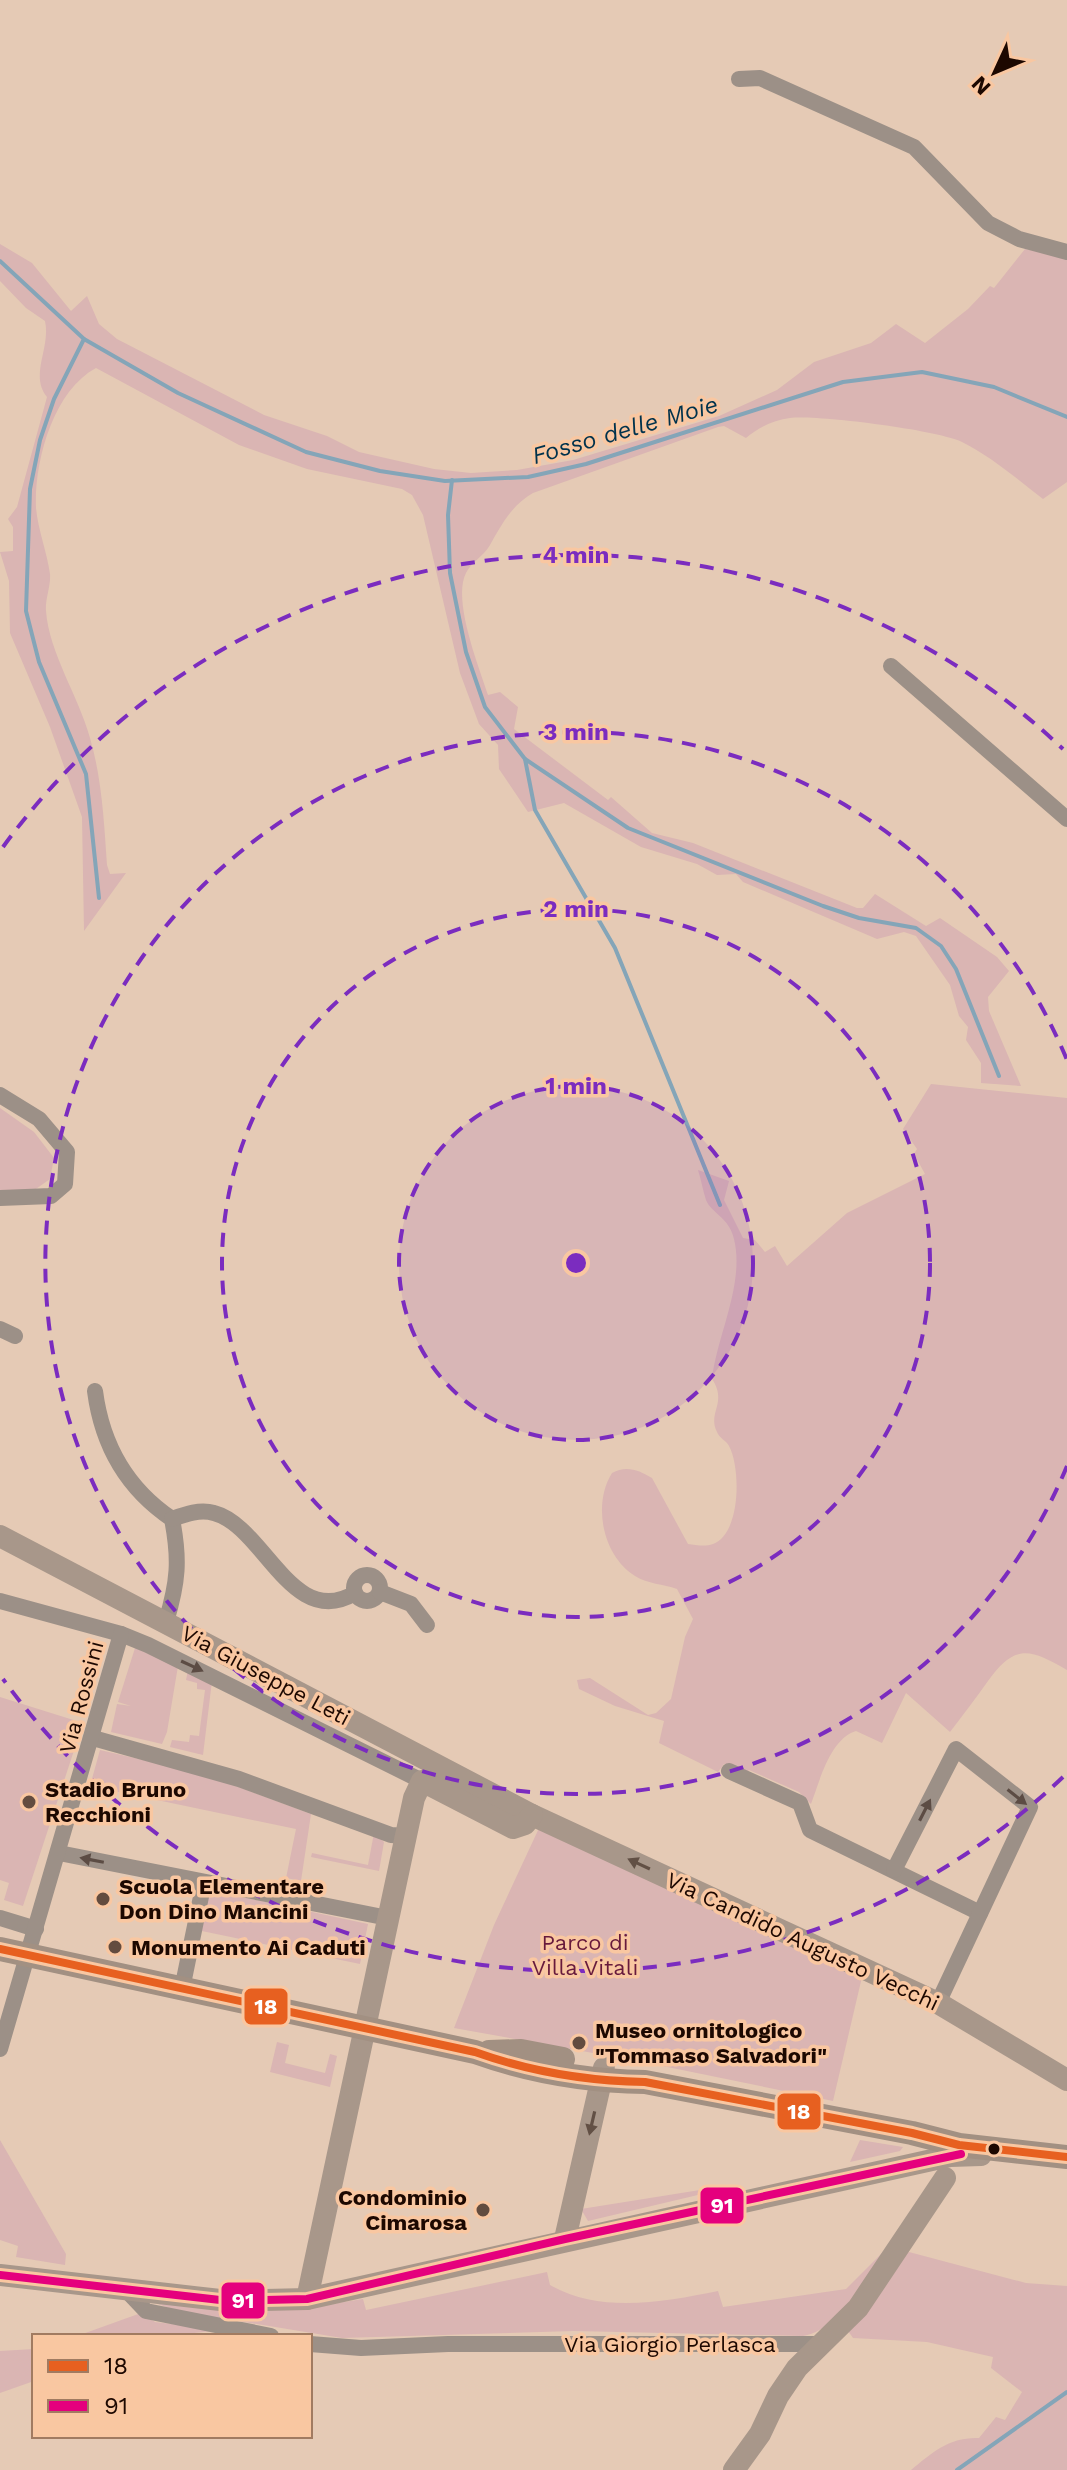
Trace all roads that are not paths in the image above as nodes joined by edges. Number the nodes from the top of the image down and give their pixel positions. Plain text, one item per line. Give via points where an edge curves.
1 (739, 79) dead end
2 (1067, 252) edge
3 (891, 666) dead end
4 (1067, 819) edge
5 (0, 1095) edge
6 (0, 1198) edge
7 (95, 1391) dead end
8 (172, 1519) junction
9 (0, 1536) edge
10 (0, 1601) edge
11 (166, 1622) junction
12 (427, 1625) dead end
13 (121, 1634) junction
14 (93, 1738) junction
15 (729, 1771) dead end
16 (422, 1781) junction
17 (532, 1815) junction
18 (406, 1836) junction
19 (59, 1853) junction
20 (894, 1870) junction
21 (204, 1882) junction
22 (980, 1913) junction
23 (0, 1918) edge
24 (388, 1918) junction
25 (36, 1929) junction
26 (0, 1949) edge
27 (28, 1956) junction
28 (182, 1989) junction
29 (938, 2003) junction
30 (365, 2029) junction
31 (0, 2049) edge
32 (603, 2074) junction
33 (1067, 2080) edge
34 (1063, 2152) edge
35 (940, 2158) junction
36 (565, 2239) junction
37 (0, 2275) edge
38 (127, 2291) junction
39 (307, 2299) junction
40 (261, 2334) edge
41 (312, 2344) edge
42 (820, 2344) junction
43 (734, 2470) edge

1 - 2 street via 760,78 914,147 988,223 1019,239
3 - 4 street
5 - 6 street via 39,1119 67,1152 65,1184 51,1196
7 - 8 street via 107,1443 145,1501
8 - 11 street via 178,1582
8 - 12 street via 194,1512 227,1518 307,1595 345,1599 355,1593 356,1581 367,1575 378,1580 380,1592 411,1604
9 - 11 street, Via Giuseppe Leti
10 - 13 street
11 - 17 street, Via Giuseppe Leti
13 - 14 street, Via Rossini
13 -> 16 street
14 - 18 street via 239,1779
14 - 19 street, Via Rossini
15 - 20 street via 800,1803 810,1830
16 - 17 street via 513,1828
16 - 18 street
29 -> 17 street, Via Candido Augusto Vecchi
18 - 24 street
21 -> 19 street
19 - 25 street, Via Rossini
20 - 22 street
20 -> 22 street via 956,1749 1030,1807
21 - 24 street
21 - 28 street
22 - 29 street
23 - 25 street
24 - 30 street
25 - 27 street, Via Rossini
26 - 27 main road
27 - 28 main road
27 - 31 street, Via Rossini
28 - 30 main road
29 - 33 street, Via Candido Augusto Vecchi
30 - 32 main road via 475,2052 521,2051
30 - 39 street
32 - 35 main road
32 -> 36 street
34 - 35 street
34 - 35 main road via 1004,2146
35 - 36 street
35 - 42 street via 858,2308
36 - 39 street
37 - 38 street
38 - 39 street via 229,2301
38 - 40 street via 146,2311
41 - 42 street, Via Giorgio Perlasca
42 - 43 street via 797,2368

